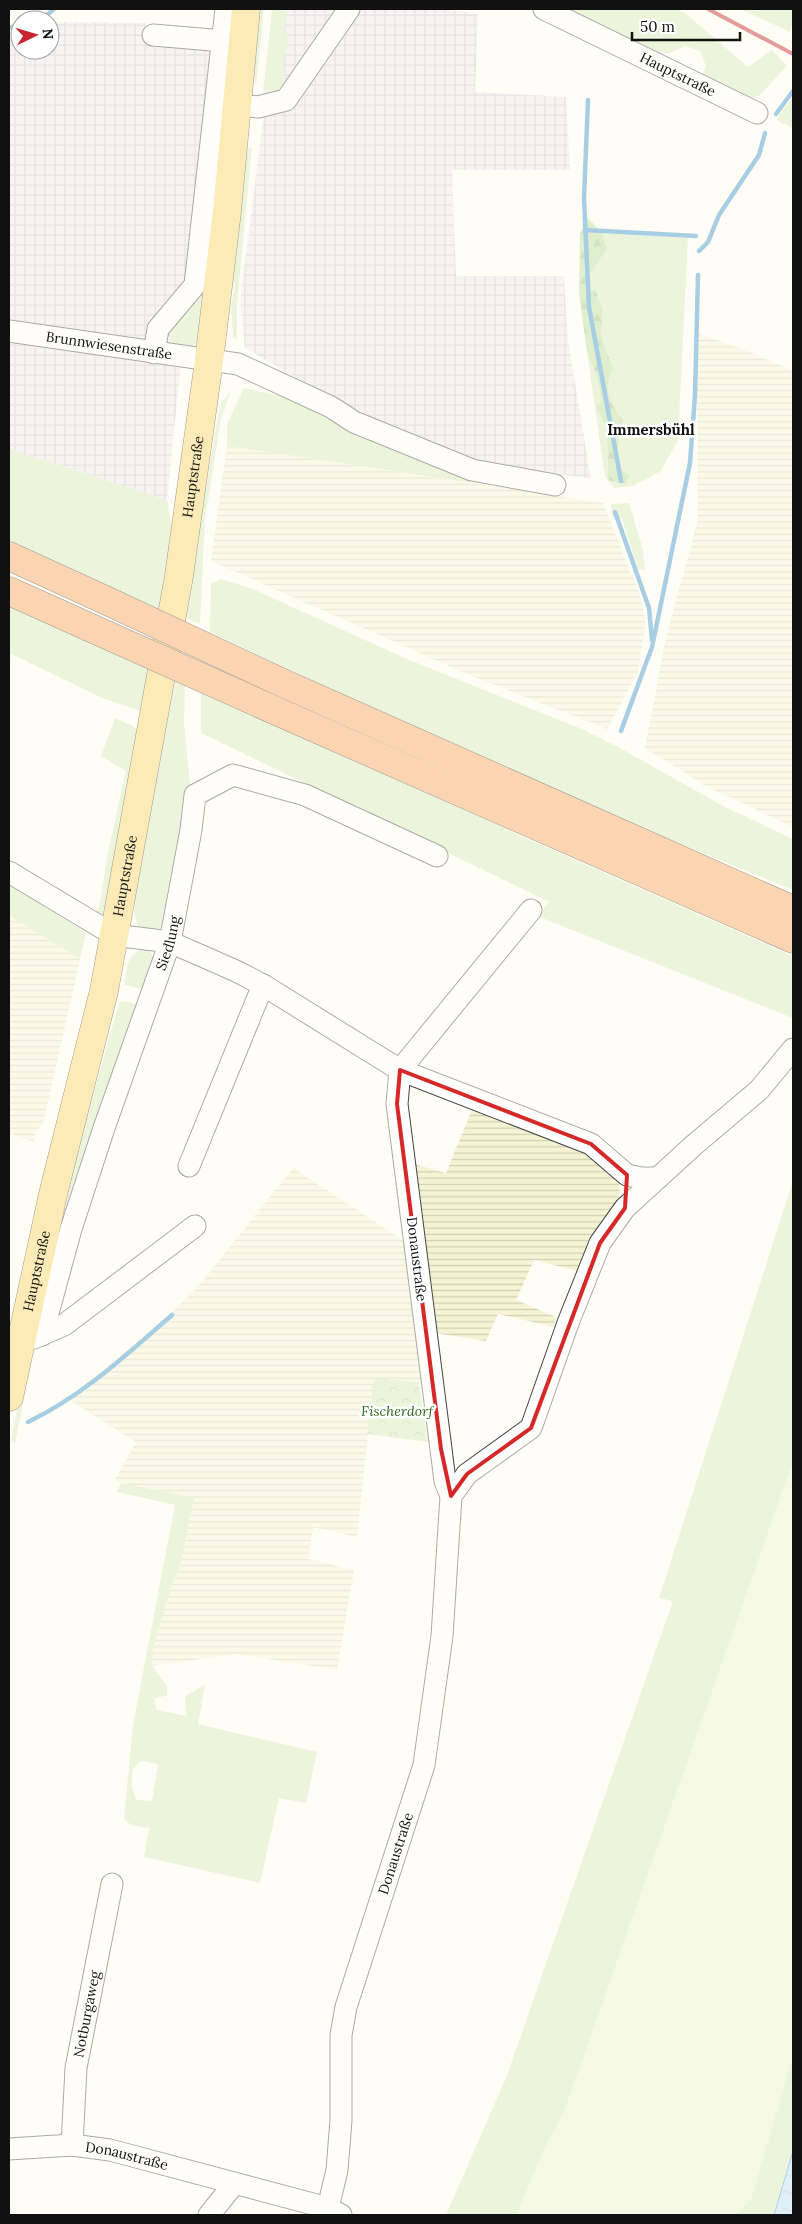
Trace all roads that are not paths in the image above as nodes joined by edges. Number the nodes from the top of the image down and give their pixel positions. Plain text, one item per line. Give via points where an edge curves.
1 (226, 9) edge
2 (246, 9) edge
3 (349, 9) edge
4 (544, 9) edge
5 (153, 35) dead end
6 (224, 41) junction
7 (236, 105) junction
8 (757, 113) dead end
9 (9, 331) edge
10 (154, 353) junction
11 (209, 361) junction
12 (555, 484) dead end
13 (9, 556) edge
14 (9, 591) edge
15 (437, 856) dead end
16 (9, 872) edge
17 (531, 910) dead end
18 (793, 910) edge
19 (114, 935) junction
20 (793, 938) edge
21 (177, 946) junction
22 (263, 985) junction
23 (793, 1049) edge
24 (400, 1070) junction
25 (188, 1166) dead end
26 (627, 1175) junction
27 (658, 1178) junction
28 (625, 1208) junction
29 (195, 1226) dead end
30 (31, 1339) junction
31 (10, 1389) edge
32 (441, 1449) junction
33 (481, 1464) junction
34 (451, 1496) junction
35 (112, 1884) dead end
36 (72, 2145) junction
37 (9, 2149) edge
38 (234, 2184) junction
39 (335, 2212) edge
40 (210, 2215) edge

1 - 6 street
2 - 7 main road, Hauptstraße
3 - 7 street via 286,100 258,107
4 - 8 street, Hauptstraße
5 - 6 street
6 - 10 street via 195,285 158,329
7 - 11 main road, Hauptstraße
9 - 10 street, Brunnwiesenstraße
10 - 11 street, Brunnwiesenstraße
11 - 12 street via 238,364 330,407 354,422 472,470
11 - 19 main road, Hauptstraße via 180,576
13 - 18 highway, bridge via 285,684
14 - 20 highway, bridge
15 - 21 street, Siedlung via 305,794 234,775 195,796
16 - 19 street
17 - 24 street
19 - 21 street
19 - 30 main road, Hauptstraße via 104,991 54,1190
21 - 22 street, Siedlung
21 - 30 street, Siedlung via 104,1128 70,1235
22 - 24 street, Siedlung
22 - 25 street
23 - 27 street via 759,1090
24 - 26 street via 592,1144
24 - 32 street, Donaustraße via 396,1104
26 - 27 street
26 - 28 street
27 - 28 street
28 - 33 street via 600,1243 531,1428
29 - 30 street via 64,1325
30 - 31 main road, Hauptstraße
32 - 33 street via 450,1458 465,1464
32 - 34 street, Donaustraße
33 - 34 street via 467,1474
34 - 39 street, Donaustraße via 442,1636 424,1765 346,2007 341,2034 340,2140
35 - 36 street, Notburgaweg via 76,2068
36 - 37 street, Donaustraße
36 - 38 street, Donaustraße via 110,2150
38 - 39 street, Donaustraße
38 - 40 street

